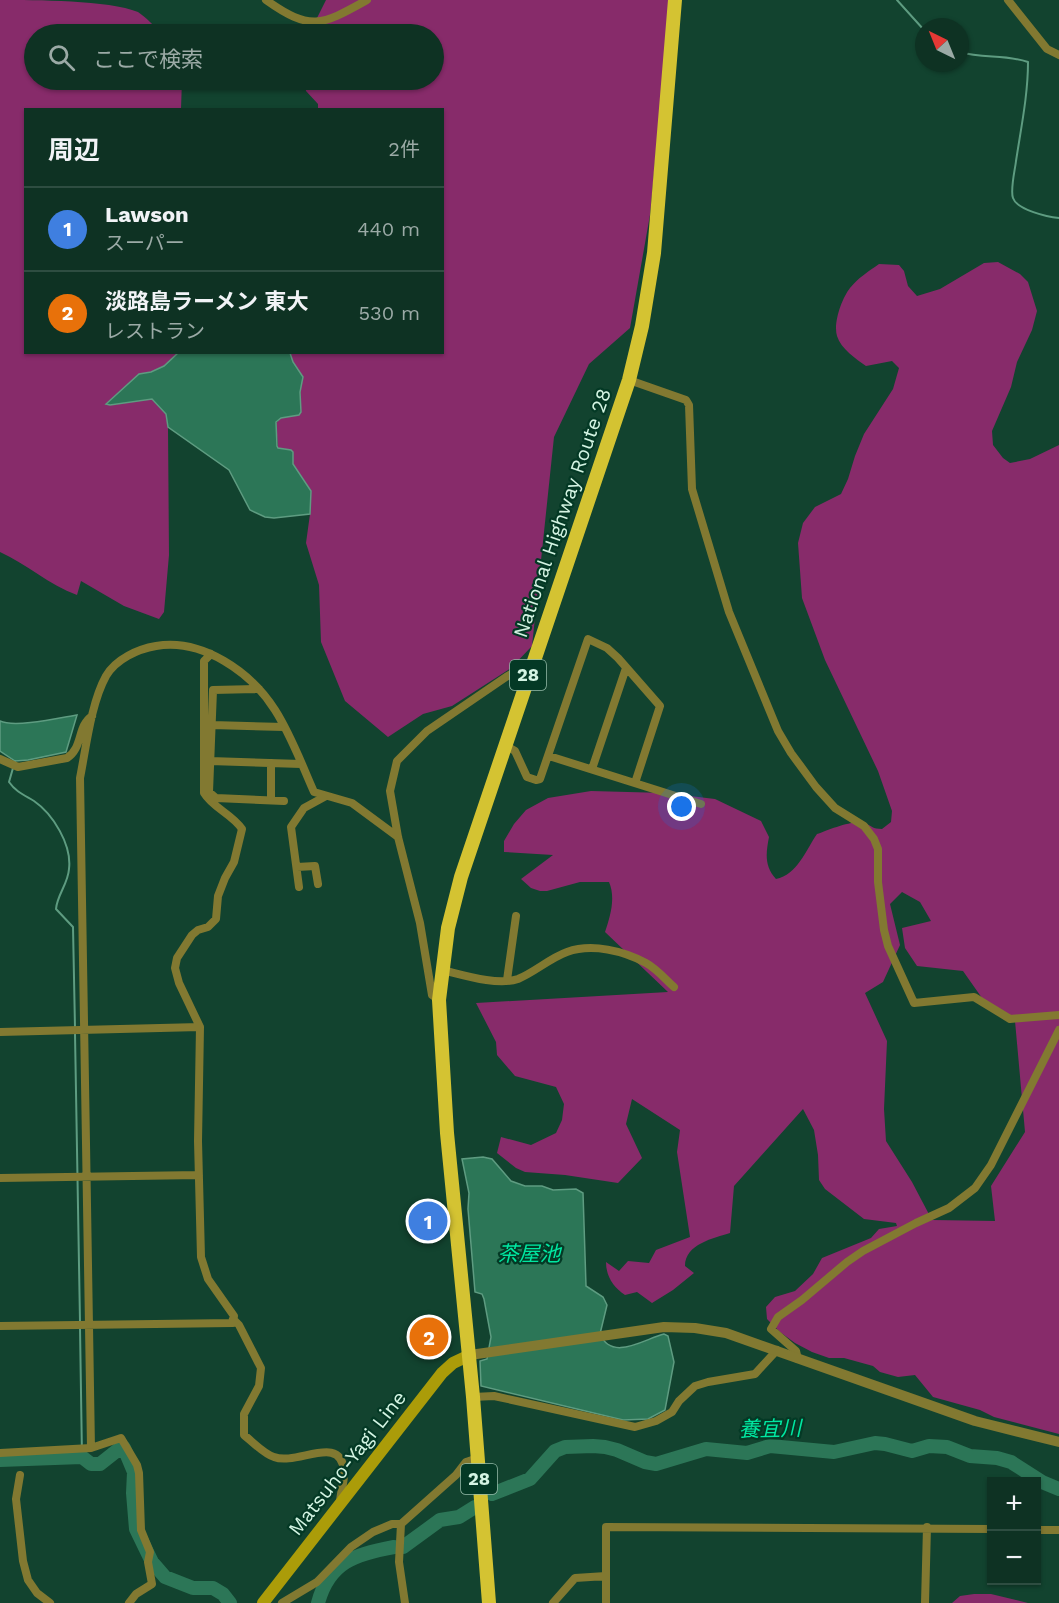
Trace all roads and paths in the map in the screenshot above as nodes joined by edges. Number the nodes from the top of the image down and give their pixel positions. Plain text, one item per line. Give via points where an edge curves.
1 (267, 0) edge
2 (367, 0) edge
3 (675, 0) edge
4 (1008, 0) edge
5 (1059, 55) edge
6 (629, 380) junction
7 (211, 654) junction
8 (532, 662) junction
9 (626, 668) junction
10 (259, 690) junction
11 (92, 716) junction
12 (212, 725) junction
13 (284, 727) junction
14 (505, 745) junction
15 (549, 756) junction
16 (0, 759) edge
17 (210, 761) junction
18 (271, 763) junction
19 (301, 764) junction
20 (592, 769) junction
21 (635, 783) junction
22 (326, 796) junction
23 (271, 800) junction
24 (284, 801) dead end
25 (701, 804) dead end
26 (398, 837) junction
27 (297, 867) junction
28 (318, 884) dead end
29 (299, 887) dead end
30 (516, 916) dead end
31 (442, 970) junction
32 (507, 980) junction
33 (674, 987) dead end
34 (439, 1000) junction
35 (1059, 1015) edge
36 (200, 1027) junction
37 (82, 1030) junction
38 (1059, 1030) edge
39 (0, 1032) edge
40 (199, 1175) junction
41 (85, 1178) junction
42 (0, 1179) edge
43 (233, 1319) junction
44 (86, 1324) junction
45 (0, 1326) edge
46 (777, 1350) junction
47 (470, 1355) junction
48 (798, 1359) junction
49 (473, 1396) junction
50 (1059, 1442) edge
51 (89, 1448) junction
52 (0, 1453) edge
53 (478, 1458) junction
54 (20, 1475) dead end
55 (340, 1504) junction
56 (401, 1524) junction
57 (927, 1527) junction
58 (987, 1529) edge
59 (1041, 1530) edge
60 (1059, 1530) edge
61 (606, 1576) junction
62 (50, 1603) edge
63 (129, 1603) edge
64 (263, 1603) edge
65 (282, 1603) edge
66 (405, 1603) edge
67 (489, 1603) edge
68 (553, 1603) edge
69 (606, 1603) edge
70 (925, 1603) edge

1 - 2 street via 299,19 315,22 333,19
3 - 6 highway, National Highway Route 28 / 28 via 654,253
4 - 5 street via 1047,49
6 - 8 highway, National Highway Route 28 / 28
6 - 35 street via 686,400 689,405 692,489 729,612 778,731 791,753 835,808 864,826 874,839 884,930 914,1003 974,997 1010,1019
7 - 10 street
7 - 11 street via 162,645 136,651 107,673
7 - 36 street via 204,662 204,793 242,829 234,862 218,896 216,919 192,935 177,958 179,983
8 - 14 highway, National Highway Route 28 / 28
8 - 26 street via 427,731 397,761 390,790
9 - 15 street via 607,648 588,639
9 - 20 street
9 - 21 street via 660,706
10 - 12 street via 213,690
10 - 13 street
11 - 16 street via 85,721 74,754 53,762 14,766
11 - 37 street via 80,778
12 - 13 street
12 - 17 street
13 - 19 street
14 - 15 street via 514,751 526,777 536,780 540,779
14 - 31 highway, National Highway Route 28 / 28 via 458,887
15 - 20 street
17 - 18 street
17 - 23 street via 209,792 216,798
18 - 19 street
18 - 23 street
19 - 22 street via 314,792
20 - 21 street
21 - 25 street
22 - 26 street via 352,803
22 - 27 street via 304,808 291,827
23 - 24 street
26 - 34 street via 420,923 432,995
27 - 28 street via 315,866
27 - 29 street
30 - 32 street
31 - 32 street
31 - 34 highway, National Highway Route 28 / 28
32 - 33 street via 517,980 567,952 591,949 610,950 648,964
34 - 47 highway, National Highway Route 28 / 28 via 447,1133
36 - 37 street
36 - 40 street
37 - 39 street
37 - 41 street
38 - 48 street via 992,1164 975,1188 950,1208 863,1251 778,1317 771,1329 796,1351
40 - 41 street
40 - 43 street via 201,1257 208,1279
41 - 42 street
41 - 44 street
43 - 44 street via 233,1323
43 - 55 street via 261,1368 259,1386 244,1414 244,1435 274,1457 294,1460 333,1452 341,1460 344,1472
44 - 45 street
44 - 51 street
46 - 47 street via 726,1333 664,1327
46 - 48 street
46 - 49 street via 755,1374 695,1386 672,1412 635,1427 494,1396
47 - 49 highway, National Highway Route 28 / 28
47 - 55 main road, Matsuho-Yagi Line via 442,1373
48 - 50 street via 975,1421
49 - 53 highway, National Highway Route 28 / 28
51 - 52 street
51 - 63 street via 120,1438 139,1473 141,1530 150,1552 152,1584 136,1593
53 - 56 street via 466,1462
53 - 67 highway, National Highway Route 28 / 28
54 - 62 street via 16,1499 23,1561 28,1580
55 - 64 main road, Matsuho-Yagi Line
56 - 65 street via 372,1532 351,1547 317,1582
56 - 66 street via 399,1562
57 - 58 street
57 - 61 street via 606,1527
57 - 70 street
59 - 60 street
61 - 68 street via 575,1578
61 - 69 street

